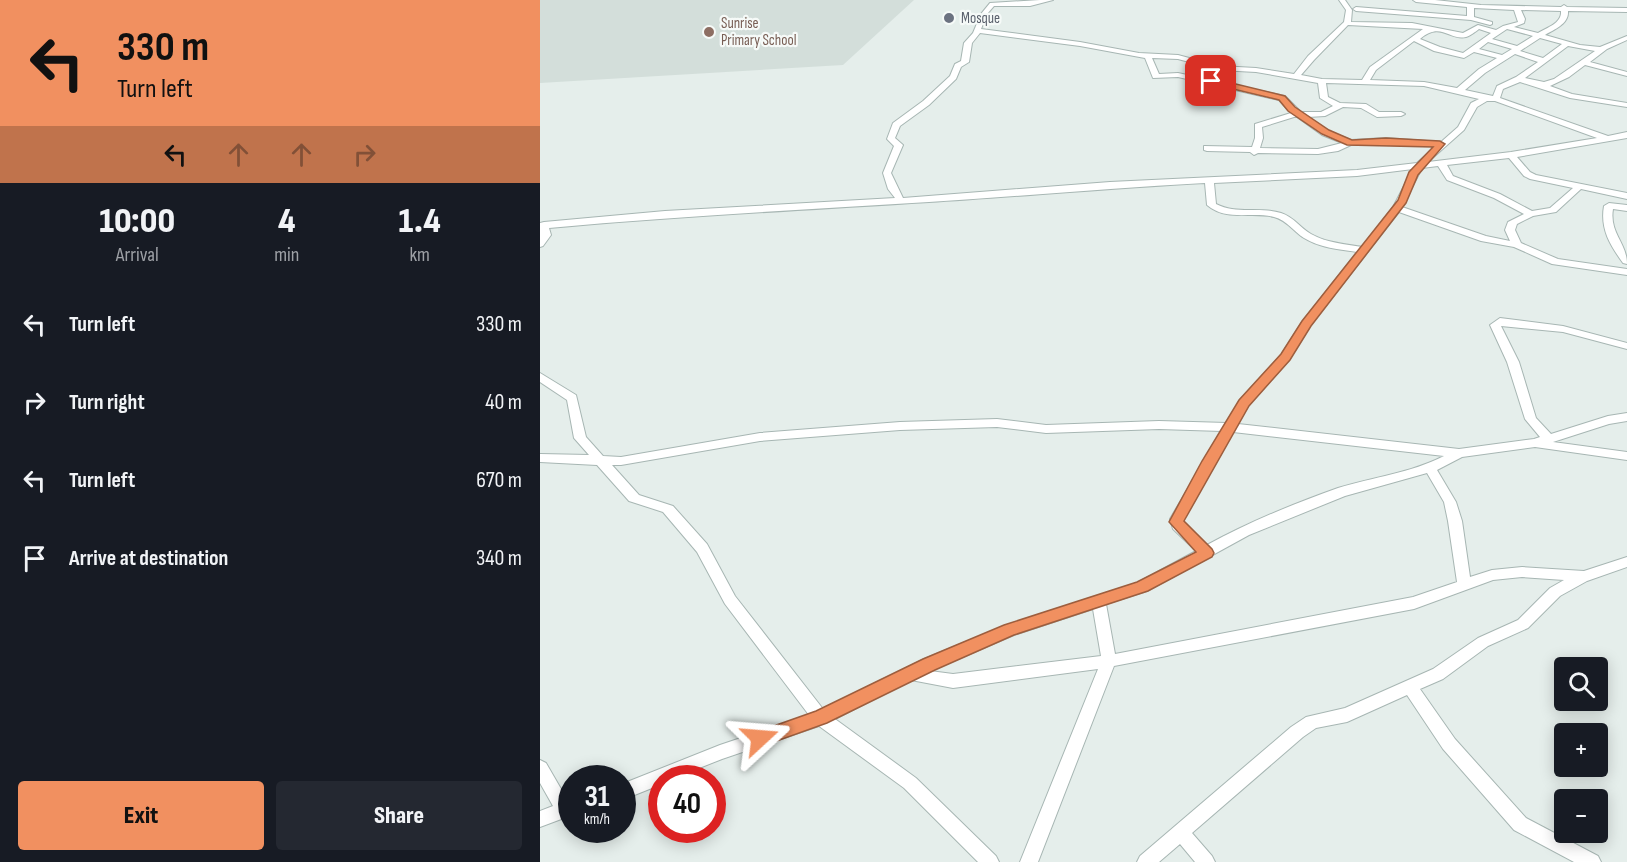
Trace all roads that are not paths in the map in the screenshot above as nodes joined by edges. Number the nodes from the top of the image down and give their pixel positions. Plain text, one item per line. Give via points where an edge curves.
1 (1050, 0) edge
2 (1342, 0) edge
3 (1416, 0) edge
4 (1470, 6) junction
5 (1518, 8) junction
6 (1564, 8) junction
7 (1356, 9) dead end
8 (1627, 10) edge
9 (1414, 14) junction
10 (1471, 18) junction
11 (1347, 23) junction
12 (1413, 25) junction
13 (1505, 27) junction
14 (1435, 28) junction
15 (977, 31) junction
16 (1541, 35) junction
17 (1415, 38) junction
18 (1627, 38) edge
19 (1487, 40) junction
20 (1528, 43) junction
21 (1568, 43) junction
22 (1538, 46) dead end
23 (1548, 49) dead end
24 (1599, 49) junction
25 (1475, 50) junction
26 (1517, 50) junction
27 (1557, 52) junction
28 (1148, 56) junction
29 (1504, 58) junction
30 (1544, 61) junction
31 (1582, 62) junction
32 (1627, 74) edge
33 (1296, 76) junction
34 (1519, 79) junction
35 (1322, 81) junction
36 (1364, 83) junction
37 (1540, 84) junction
38 (1459, 91) junction
39 (1491, 99) junction
40 (1627, 105) edge
41 (1340, 106) junction
42 (1401, 114) dead end
43 (1299, 115) junction
44 (1624, 138) edge
45 (1607, 139) junction
46 (1350, 143) junction
47 (1440, 144) junction
48 (1207, 148) dead end
49 (1254, 152) junction
50 (1511, 155) junction
51 (1441, 163) junction
52 (1419, 166) junction
53 (1209, 181) junction
54 (1578, 188) junction
55 (1627, 196) edge
56 (901, 201) junction
57 (1397, 208) junction
58 (1627, 208) edge
59 (1531, 214) junction
60 (542, 225) edge
61 (540, 244) edge
62 (1517, 245) junction
63 (1364, 250) junction
64 (1627, 261) edge
65 (1627, 272) edge
66 (1627, 346) edge
67 (540, 377) edge
68 (1627, 417) edge
69 (1228, 427) junction
70 (1541, 441) junction
71 (1459, 453) junction
72 (1627, 456) edge
73 (540, 458) edge
74 (598, 460) junction
75 (1430, 468) junction
76 (1207, 553) junction
77 (1627, 562) edge
78 (1584, 576) junction
79 (1464, 586) junction
80 (1098, 600) junction
81 (1109, 661) junction
82 (911, 674) junction
83 (1409, 686) junction
84 (821, 718) junction
85 (540, 768) edge
86 (636, 786) edge
87 (558, 797) edge
88 (558, 812) edge
89 (540, 819) edge
90 (1182, 834) junction
91 (990, 862) edge
92 (1029, 862) edge
93 (1146, 862) edge
94 (1206, 862) edge
95 (1592, 862) edge

1 - 15 street via 992,4
2 - 11 street via 1349,10
3 - 4 street
3 - 9 street
4 - 5 street
4 - 10 street
5 - 6 street
5 - 13 street via 1521,23
6 - 8 street
6 - 16 street via 1564,21
7 - 9 street
9 - 10 street
9 - 12 street
10 - 13 street
11 - 12 street via 1362,27
11 - 33 street
12 - 14 street
13 - 16 street
13 - 19 street
14 - 17 street
14 - 19 street via 1464,36 1478,27 1496,32
15 - 28 street
15 - 56 street via 968,43 965,62 953,77 896,125 891,139 899,146 887,172
16 - 20 street
16 - 21 street
17 - 25 street via 1458,55
17 - 36 street via 1373,69
18 - 24 street
19 - 25 street
19 - 26 street
20 - 22 street
20 - 26 street
21 - 24 street
21 - 27 street
23 - 27 street
24 - 31 street
25 - 29 street
26 - 29 street
26 - 30 street
27 - 30 street
28 - 33 street via 1178,57 1219,68
28 - 43 street via 1156,76 1178,75 1282,98
29 - 38 street
30 - 34 street
31 - 32 street
31 - 37 street via 1549,84
33 - 35 street
34 - 37 street
34 - 39 street via 1500,88
35 - 36 street
35 - 41 street via 1324,98
36 - 38 street via 1424,84
37 - 40 street via 1570,96
38 - 39 street
39 - 45 street
39 - 47 street via 1474,105 1461,128
41 - 42 street via 1364,106 1382,116
41 - 43 street via 1322,114
43 - 46 street
43 - 49 street via 1259,125
44 - 45 street
45 - 50 street
46 - 47 street
46 - 49 street via 1337,150
47 - 52 street
48 - 49 street
50 - 51 street
50 - 54 street via 1527,174
51 - 52 street
51 - 59 street via 1450,178
52 - 53 street
52 - 57 street
53 - 56 street
53 - 63 street via 1212,205 1222,211 1283,216 1309,237
54 - 55 street
54 - 59 street via 1553,210
56 - 60 street
57 - 62 street via 1484,239
57 - 63 street
58 - 64 street via 1609,206 1607,213 1612,242
59 - 62 street via 1511,225
60 - 61 street via 546,235
62 - 65 street via 1556,262
63 - 69 street via 1306,324 1286,357
66 - 70 street via 1563,329 1500,321 1495,325 1513,362
67 - 74 street via 572,398 580,438
68 - 70 street
69 - 71 street
69 - 74 street via 1046,429 997,423 916,425 760,437 621,460
69 - 76 street via 1177,519 1178,525
70 - 71 street
70 - 72 street
71 - 75 street
73 - 74 street
74 - 84 street via 634,498 673,513 702,548 730,600
75 - 76 street via 1342,492 1244,531
75 - 79 street via 1450,502
76 - 80 street via 1142,587
77 - 78 street
78 - 79 street via 1522,572 1492,575
78 - 83 street via 1555,592 1523,624 1483,642 1438,675
79 - 81 street via 1414,603
80 - 81 street
80 - 82 street via 1010,630
81 - 82 street via 953,681
81 - 92 street
82 - 84 street
83 - 90 street via 1347,715 1312,722 1220,796
83 - 95 street via 1449,744 1520,824
84 - 86 street via 720,752
84 - 91 street via 910,783
85 - 87 street
88 - 89 street
90 - 93 street
90 - 94 street

